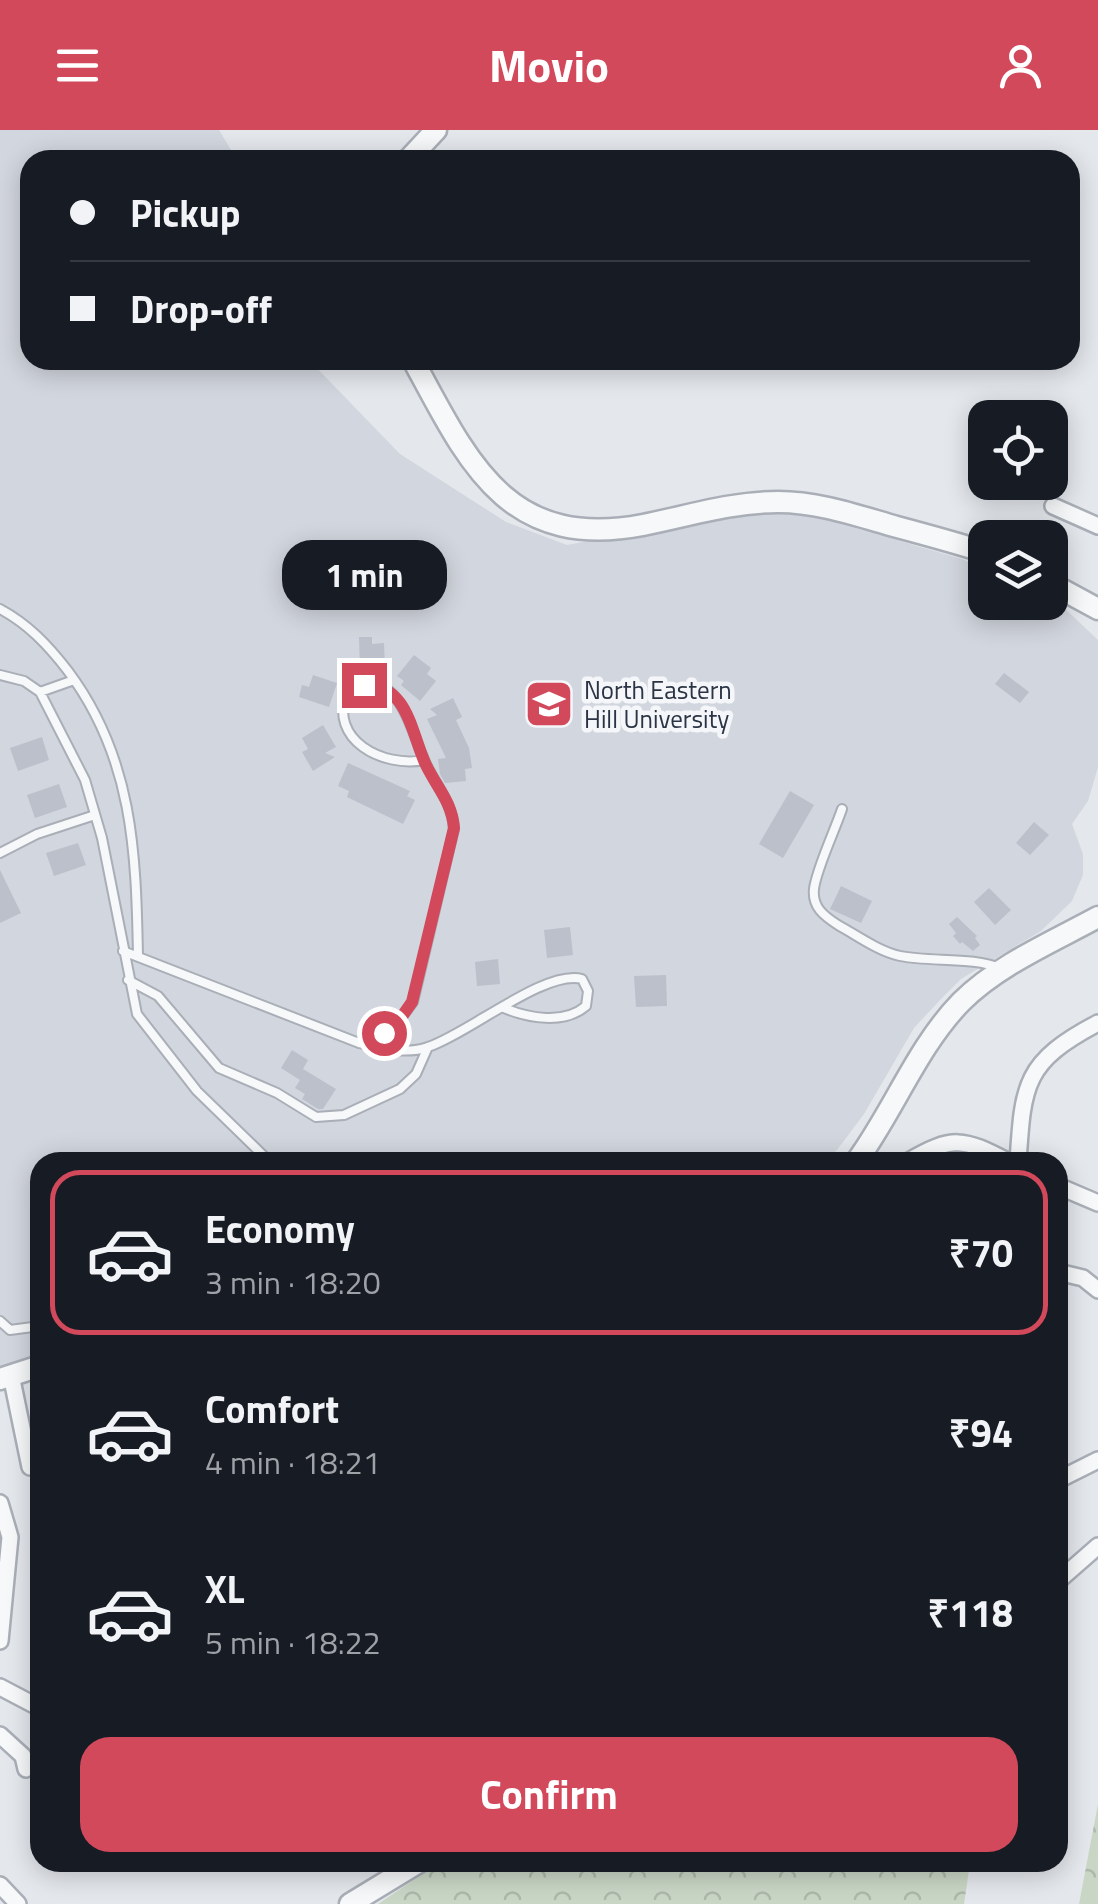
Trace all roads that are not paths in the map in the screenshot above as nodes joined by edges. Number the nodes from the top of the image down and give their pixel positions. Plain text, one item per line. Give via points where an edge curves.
1 (436, 130) edge
2 (417, 150) edge
3 (418, 370) edge
4 (1053, 506) dead end
5 (1098, 526) edge
6 (968, 547) edge
7 (1068, 592) edge
8 (1098, 608) edge
9 (0, 610) edge
10 (0, 675) edge
11 (74, 680) junction
12 (40, 692) junction
13 (424, 760) junction
14 (842, 810) dead end
15 (95, 816) junction
16 (0, 853) edge
17 (1098, 917) edge
18 (123, 950) junction
19 (138, 956) junction
20 (1003, 970) junction
21 (128, 980) junction
22 (504, 1008) junction
23 (1098, 1024) edge
24 (359, 1042) junction
25 (428, 1048) junction
26 (260, 1152) edge
27 (862, 1152) edge
28 (926, 1152) edge
29 (989, 1152) edge
30 (1019, 1152) edge
31 (1068, 1190) edge
32 (1098, 1203) edge
33 (1068, 1273) edge
34 (1098, 1290) edge
35 (0, 1321) edge
36 (30, 1327) edge
37 (30, 1369) edge
38 (5, 1377) edge
39 (1098, 1460) edge
40 (30, 1467) dead end
41 (1068, 1475) edge
42 (0, 1503) edge
43 (1098, 1546) edge
44 (1068, 1572) edge
45 (0, 1641) edge
46 (0, 1687) edge
47 (30, 1703) edge
48 (0, 1735) edge
49 (26, 1769) dead end
50 (403, 1872) edge
51 (0, 1885) edge
52 (18, 1904) edge
53 (350, 1904) edge

1 - 2 street
3 - 6 street via 490,485 546,522 606,530 783,502 833,508
4 - 5 street
7 - 8 street
9 - 11 lane via 22,621
10 - 12 lane
11 - 12 lane
11 - 19 lane via 100,720 130,815
12 - 15 lane via 85,780
13 - 13 lane via 404,708 389,691 364,685 347,692 343,716 360,746 392,761
13 - 24 lane via 453,814 440,891 408,1011 384,1033
14 - 20 lane via 814,884 825,916 898,956 985,962
15 - 16 lane
15 - 18 lane
17 - 20 street
18 - 19 lane
18 - 21 lane
19 - 24 lane
20 - 27 street via 941,1026
21 - 25 lane via 158,996 219,1068 316,1117 344,1115 400,1089
21 - 26 lane via 149,1032
22 - 22 lane via 558,979 582,979 588,991 586,1006 569,1016
22 - 25 lane
23 - 30 street via 1032,1073
24 - 25 lane
28 - 29 street via 954,1140
31 - 32 street
33 - 34 street
35 - 36 lane via 10,1330
37 - 38 street
38 - 40 street
39 - 41 street
42 - 45 street via 10,1536
43 - 44 street
46 - 47 street
48 - 49 street via 23,1756
50 - 53 street
51 - 52 street

